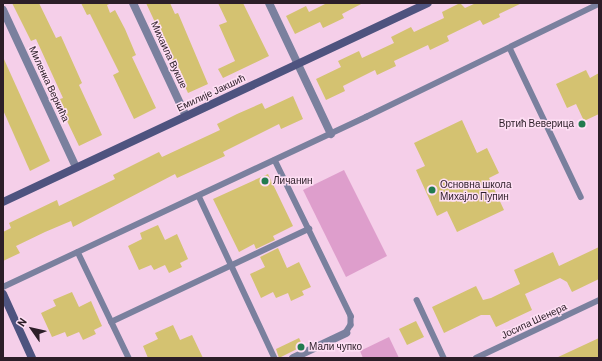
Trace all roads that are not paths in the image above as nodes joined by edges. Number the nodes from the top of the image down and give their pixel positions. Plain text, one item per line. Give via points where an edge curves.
1 (133, 3) edge
2 (269, 3) edge
3 (428, 3) edge
4 (599, 4) edge
5 (3, 10) edge
6 (510, 48) junction
7 (299, 64) junction
8 (186, 116) junction
9 (331, 134) junction
10 (275, 160) junction
11 (76, 167) junction
12 (199, 196) junction
13 (581, 198) dead end
14 (3, 202) edge
15 (309, 229) junction
16 (78, 252) junction
17 (232, 266) junction
18 (3, 287) edge
19 (3, 294) edge
20 (417, 300) dead end
21 (599, 300) edge
22 (111, 322) junction
23 (346, 333) joint
24 (32, 358) edge
25 (129, 358) edge
26 (275, 358) edge
27 (293, 358) edge
28 (444, 358) edge
29 (476, 358) edge

1 - 8 street, Михаила Вукше
2 - 7 street
3 - 7 street, Емилије Јакшић
4 - 6 lane
5 - 11 street, Миленка Веркића
6 - 9 lane
6 - 13 lane
7 - 8 street, Емилије Јакшић
7 - 9 street
8 - 11 street, Емилије Јакшић
9 - 10 lane
10 - 12 lane
10 - 15 lane
11 - 14 street, Емилије Јакшић
12 - 16 lane
12 - 17 lane
15 - 17 lane
15 - 23 lane via 351,316 351,325
16 - 18 lane
16 - 22 lane
17 - 22 lane
17 - 26 lane
19 - 24 street
20 - 28 lane
21 - 29 lane, Јосипа Шенера
22 - 25 lane
23 - 27 street

